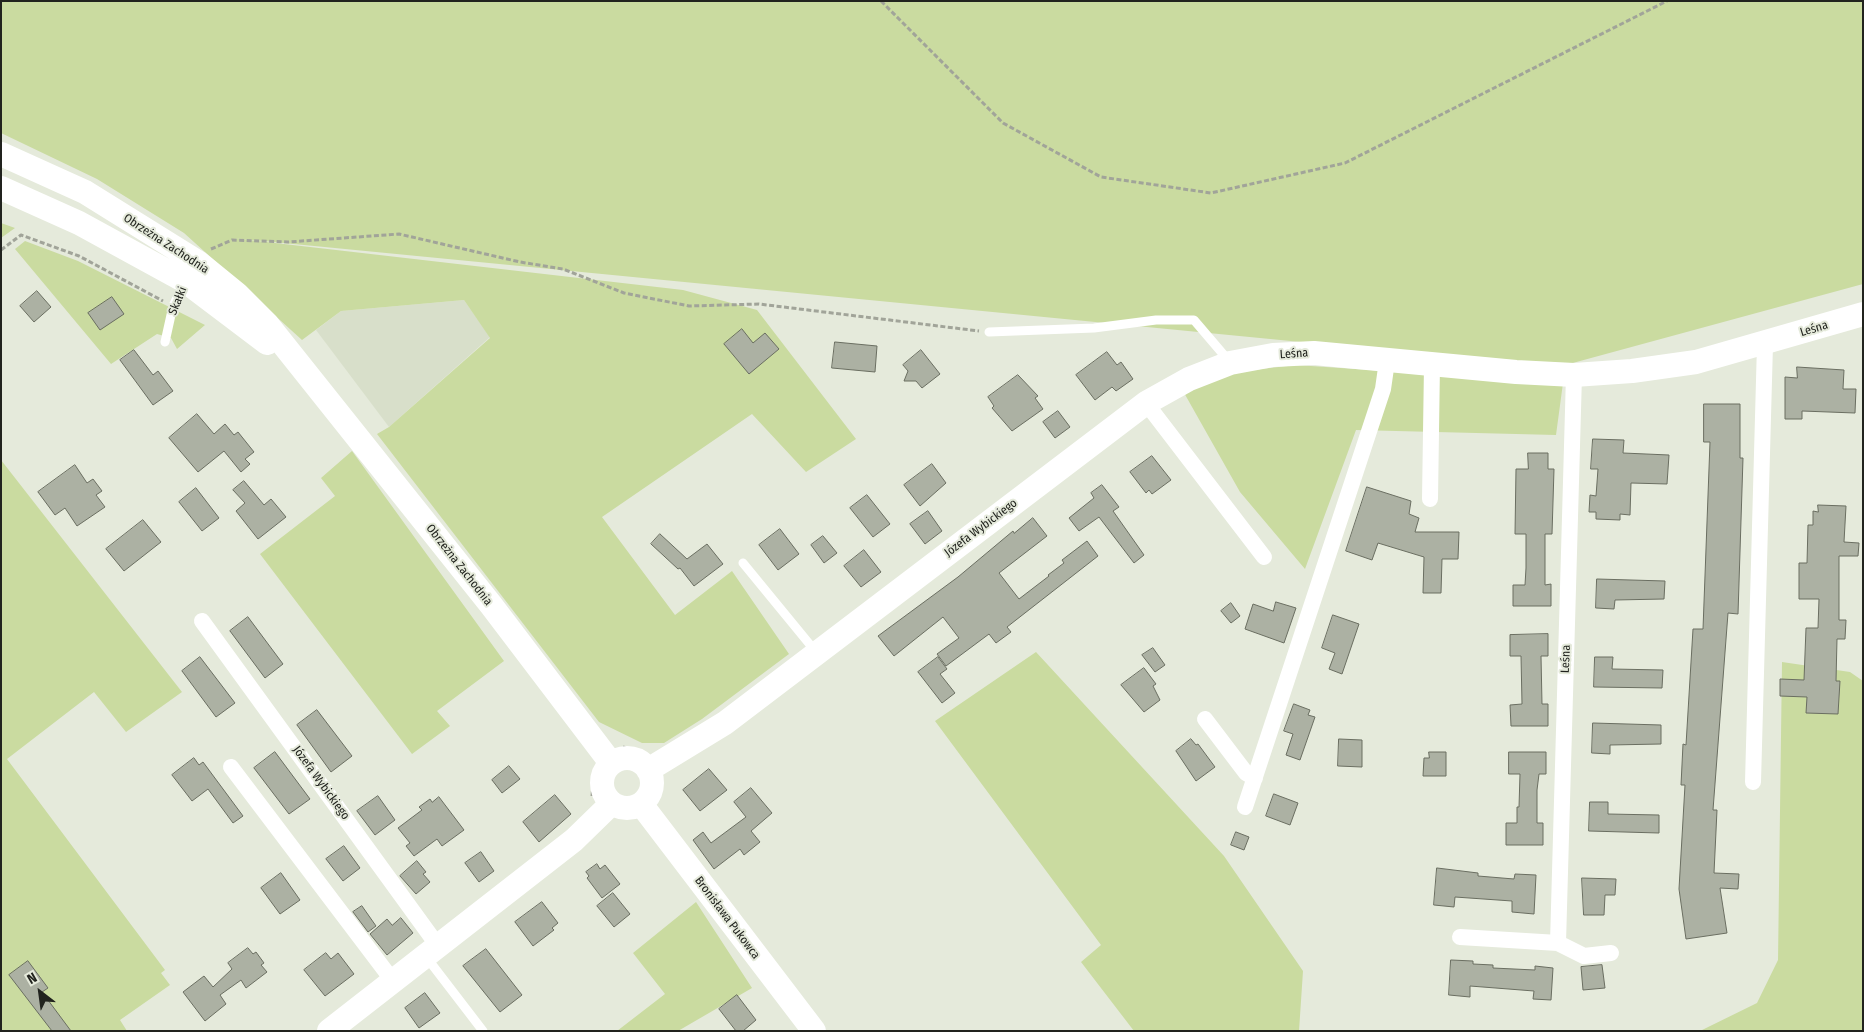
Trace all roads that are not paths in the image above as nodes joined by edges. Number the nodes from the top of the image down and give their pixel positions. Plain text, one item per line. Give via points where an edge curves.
1 (1, 154) edge
2 (1, 188) edge
3 (192, 272) junction
4 (1863, 314) edge
5 (990, 332) road end
6 (165, 342) dead end
7 (1765, 344) junction
8 (1387, 360) junction
9 (1230, 363) junction
10 (1432, 365) junction
11 (1574, 374) junction
12 (1146, 403) junction
13 (1430, 499) dead end
14 (1264, 557) dead end
15 (743, 563) dead end
16 (202, 621) dead end
17 (817, 653) junction
18 (1205, 718) dead end
19 (611, 763) junction
20 (231, 767) dead end
21 (648, 770) junction
22 (1255, 778) junction
23 (1753, 782) dead end
24 (612, 803) junction
25 (641, 804) junction
26 (1245, 808) dead end
27 (1460, 937) dead end
28 (1558, 943) junction
29 (432, 951) junction
30 (1611, 953) dead end
31 (393, 980) junction
32 (329, 1031) edge
33 (483, 1031) edge
34 (814, 1031) edge

1 - 3 street, Obrzeżna Zachodnia via 85,192
2 - 3 street, Obrzeżna Zachodnia
3 - 6 lane, Skałki via 173,306
3 - 19 street, Obrzeżna Zachodnia via 238,294 267,324
4 - 7 street, Leśna
5 - 9 lane via 1194,320
7 - 11 street, Leśna via 1696,362 1632,372
7 - 23 street
8 - 9 street, Leśna via 1314,353 1273,355
8 - 10 street, Leśna
8 - 22 street via 1383,389
9 - 12 street, Józefa Wybickiego via 1188,379
10 - 11 street, Leśna
10 - 13 street
11 - 28 street, Leśna
12 - 14 street
12 - 17 street, Józefa Wybickiego
15 - 17 lane
16 - 29 street, Józefa Wybickiego
17 - 21 street, Józefa Wybickiego via 725,723
18 - 22 street via 1246,773
19 - 21 street via 631,758
19 - 24 street via 604,772 602,783 604,795
20 - 31 street
21 - 25 street via 651,788
22 - 26 street
24 - 25 street via 622,808
24 - 29 street via 574,840
25 - 34 street, Bronisława Pukowca
27 - 28 street
28 - 30 street via 1584,956
29 - 31 street
29 - 33 lane, Józefa Wybickiego
31 - 32 street

